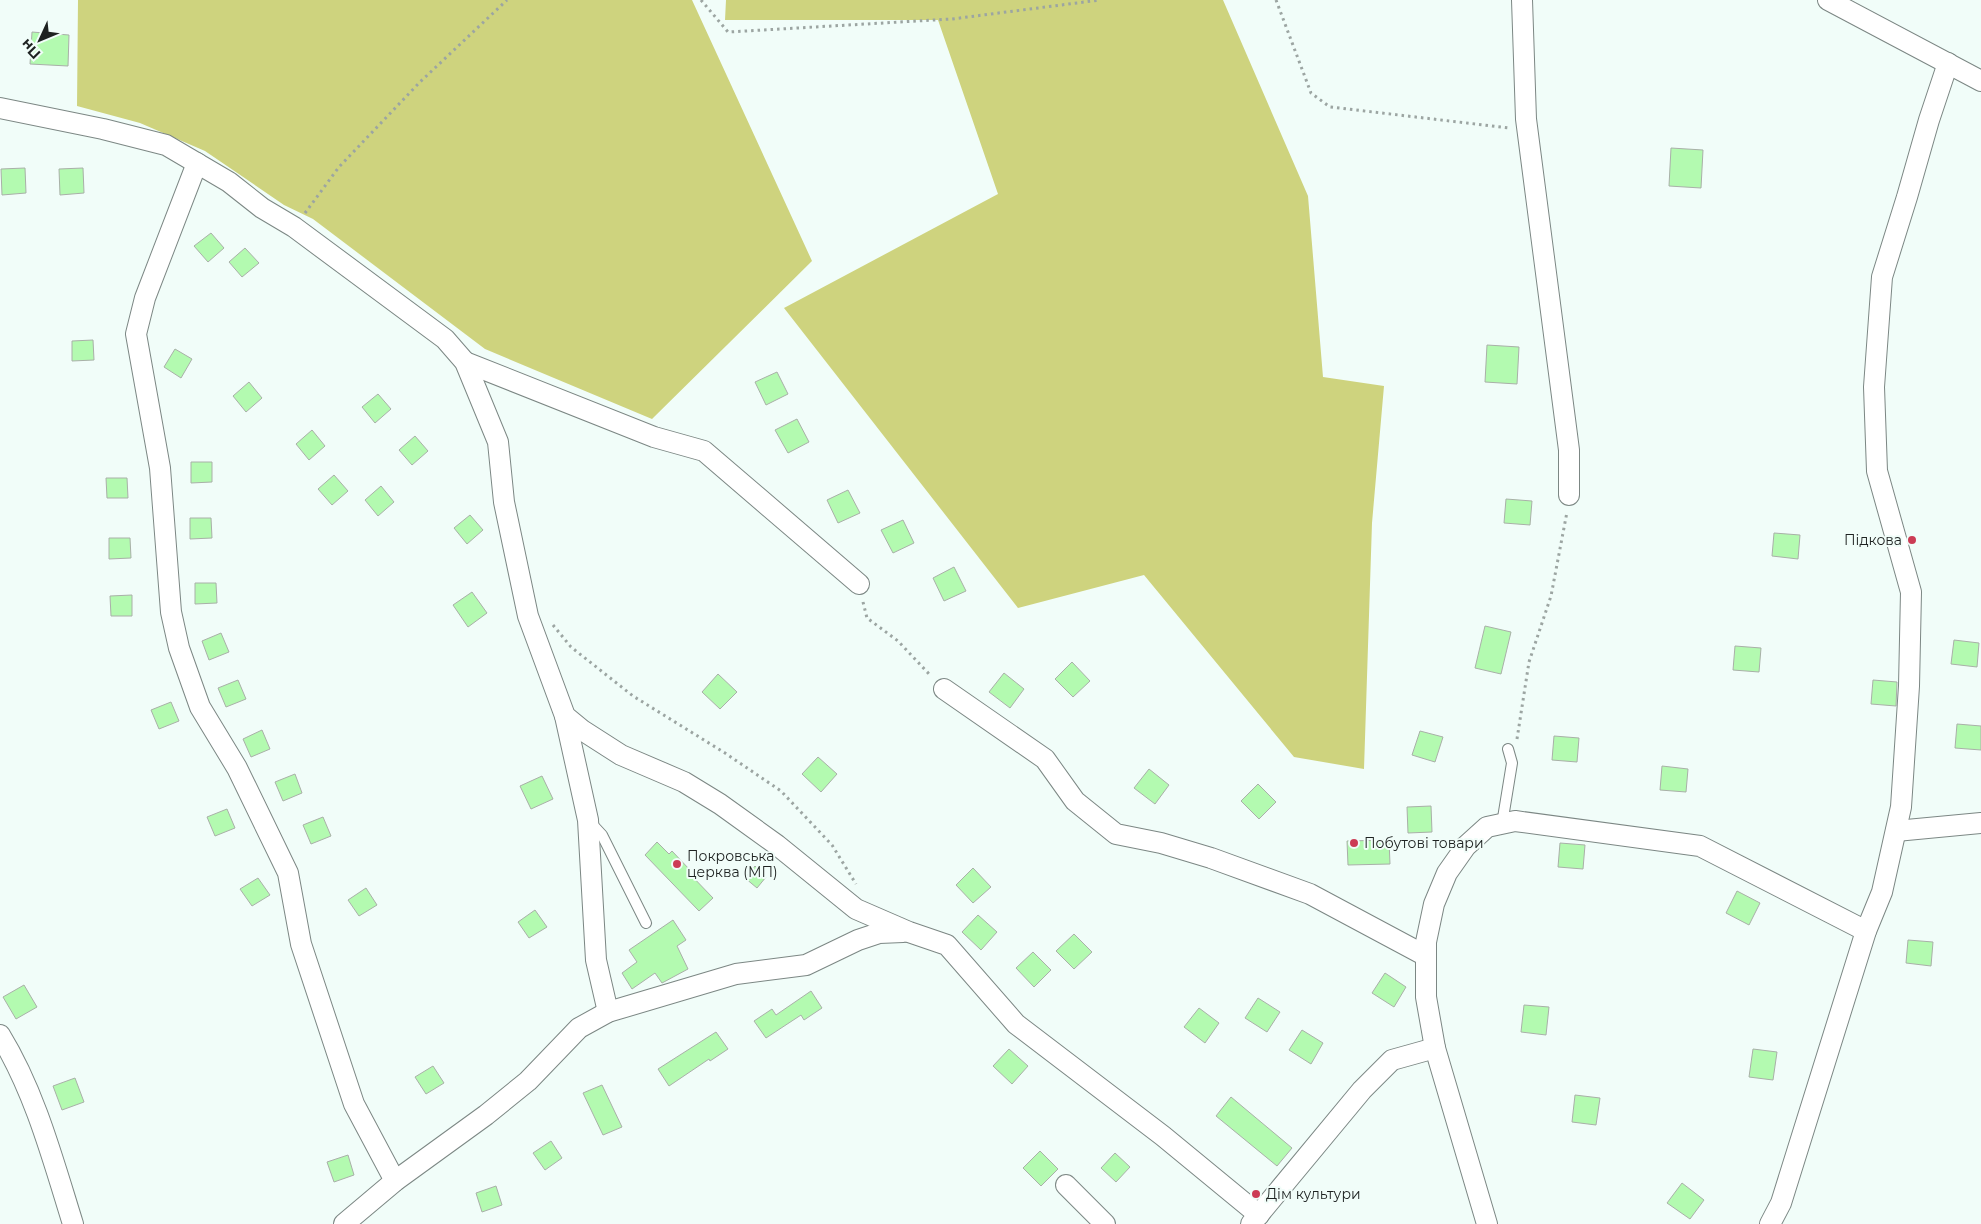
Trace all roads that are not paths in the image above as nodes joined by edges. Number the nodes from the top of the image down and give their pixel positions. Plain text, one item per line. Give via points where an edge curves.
1 (1522, 0) edge
2 (1828, 0) edge
3 (1948, 63) junction
4 (1981, 80) edge
5 (0, 108) edge
6 (197, 163) junction
7 (465, 362) junction
8 (1569, 495) road end
9 (859, 584) road end
10 (944, 689) road end
11 (565, 716) junction
12 (1508, 749) road end
13 (588, 820) junction
14 (1981, 823) edge
15 (1502, 824) junction
16 (1896, 831) junction
17 (646, 923) dead end
18 (1866, 931) junction
19 (909, 932) junction
20 (1426, 956) junction
21 (608, 1012) junction
22 (0, 1034) edge
23 (1435, 1048) junction
24 (395, 1181) junction
25 (1066, 1185) dead end
26 (1255, 1220) edge
27 (73, 1224) edge
28 (344, 1224) edge
29 (1105, 1224) edge
30 (1487, 1224) edge
31 (1770, 1224) edge

1 - 8 street via 1528,130 1569,450
2 - 3 street
3 - 4 street
3 - 16 street via 1882,277 1874,386 1877,471 1911,592 1902,798
5 - 6 street via 166,145
6 - 7 street via 294,227 445,339
6 - 24 street via 148,290 136,334 160,468 171,612 179,648 200,708 237,768 288,874 301,944 354,1104
7 - 9 street via 654,438 704,451
7 - 11 street via 498,442 504,502 528,616
10 - 20 street via 1045,759 1075,800 1116,834 1211,858 1310,894
11 - 13 street
11 - 19 street via 621,755 684,782 720,804 856,909
12 - 15 lane via 1512,763
13 - 17 lane via 602,835
13 - 21 street via 596,960
14 - 16 street
15 - 18 street via 1515,822 1700,846
15 - 20 street via 1487,827 1466,846 1447,873 1434,904
16 - 18 street via 1882,892
18 - 31 street via 1781,1203
19 - 21 street via 879,933 806,966 736,974
19 - 26 street via 947,945 1016,1024 1163,1136
20 - 23 street via 1426,997
21 - 24 street via 580,1028 528,1081
22 - 27 street via 12,1054 46,1137
23 - 26 street via 1392,1060 1362,1090
23 - 30 street
24 - 28 street
25 - 29 street

